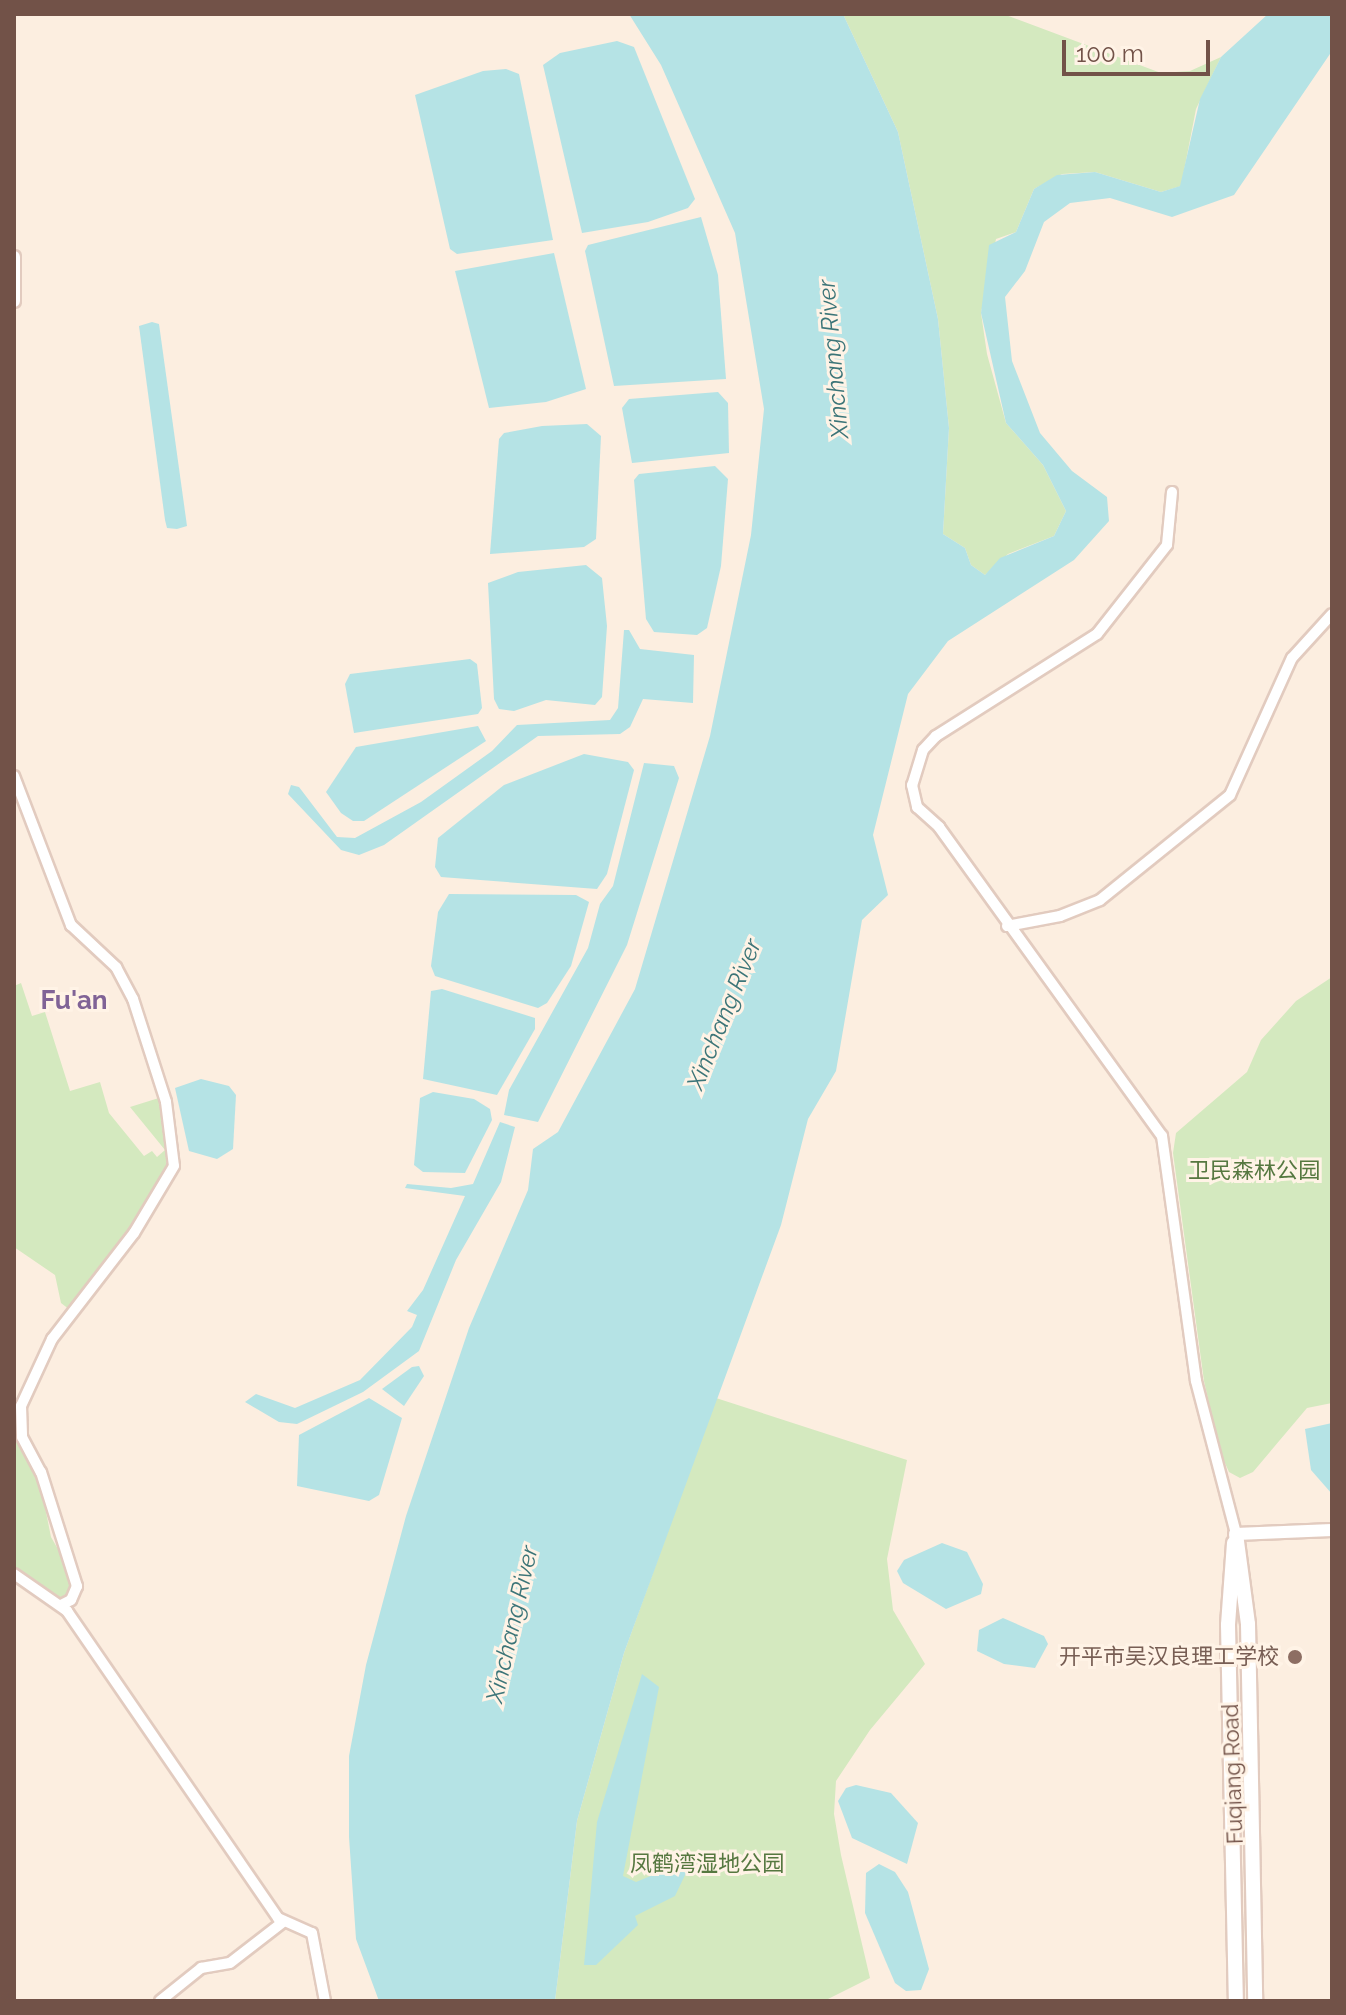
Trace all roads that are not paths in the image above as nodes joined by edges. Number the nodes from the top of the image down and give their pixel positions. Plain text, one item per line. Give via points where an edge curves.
1 (14, 257) edge
2 (14, 301) edge
3 (1172, 492) dead end
4 (1332, 614) edge
5 (14, 776) edge
6 (1007, 926) junction
7 (1332, 1530) edge
8 (1236, 1534) junction
9 (14, 1574) edge
10 (61, 1605) junction
11 (283, 1922) junction
12 (160, 2001) edge
13 (325, 2001) edge
14 (1236, 2001) edge
15 (1255, 2001) edge

1 - 2 street
3 - 6 street via 1167,545 1094,637 936,736 915,766 917,807 939,827
4 - 6 street via 1292,658 1230,795 1100,900 1060,916
5 - 10 street via 71,925 116,967 133,999 166,1102 174,1166 134,1233 52,1339 21,1406 22,1437 41,1472 77,1586 71,1600
6 - 8 street via 1162,1136 1196,1381
7 - 8 street
8 - 14 main road, Fuqiang Road via 1228,1625
8 - 15 main road, Fuqiang Road via 1248,1624
9 - 10 street
10 - 11 street
11 - 12 street via 230,1963 201,1968
11 - 13 street via 312,1933

